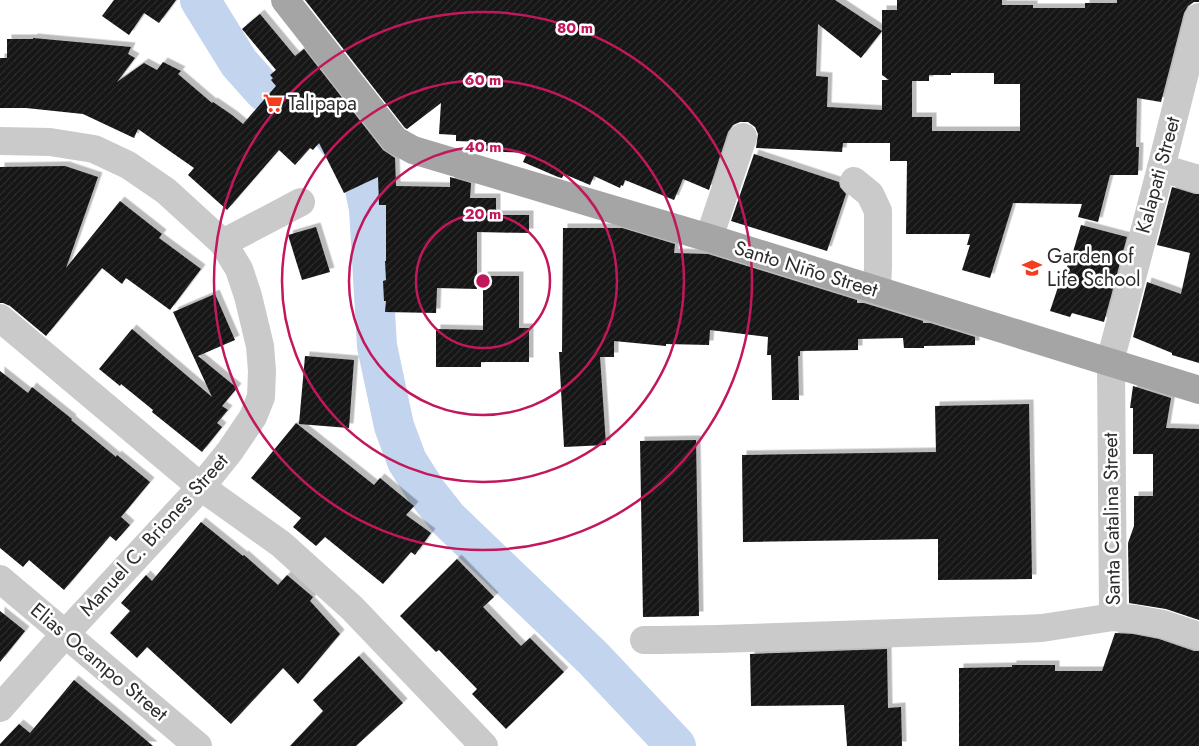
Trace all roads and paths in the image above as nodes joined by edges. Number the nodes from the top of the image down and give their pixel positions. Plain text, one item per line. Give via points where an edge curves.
1 (285, 0) edge
2 (1199, 17) edge
3 (743, 137) dead end
4 (0, 141) edge
5 (1161, 168) junction
6 (1199, 179) edge
7 (854, 181) dead end
8 (301, 202) dead end
9 (709, 238) junction
10 (223, 243) junction
11 (876, 290) junction
12 (0, 318) edge
13 (1111, 363) junction
14 (1199, 390) edge
15 (201, 487) junction
16 (0, 579) edge
17 (1113, 617) junction
18 (66, 633) junction
19 (1199, 636) edge
20 (644, 640) dead end
21 (0, 708) edge
22 (198, 746) edge
23 (484, 746) edge

1 - 9 main road, Santo Niño Street via 395,140 412,150
2 - 5 street, Kalapati Street
3 - 9 street
4 - 10 street, Manuel C. Briones Street via 50,142 94,149 128,165 166,191
5 - 6 street
5 - 13 street, Kalapati Street via 1116,333
7 - 11 street via 870,194 878,211
8 - 10 street
9 - 11 main road, Santo Niño Street
10 - 15 street, Manuel C. Briones Street via 239,269 248,296 260,346 261,398 253,417
11 - 13 main road, Santo Niño Street
12 - 15 street
13 - 14 main road, Santo Niño Street
13 - 17 street, Santa Catalina Street
15 - 18 street, Manuel C. Briones Street
15 - 23 street via 281,544 352,608
16 - 18 street, Elias Ocampo Street
17 - 19 street, Santa Catalina Street via 1163,624
17 - 20 street via 1022,629
18 - 21 street, Manuel C. Briones Street
18 - 22 street, Elias Ocampo Street

